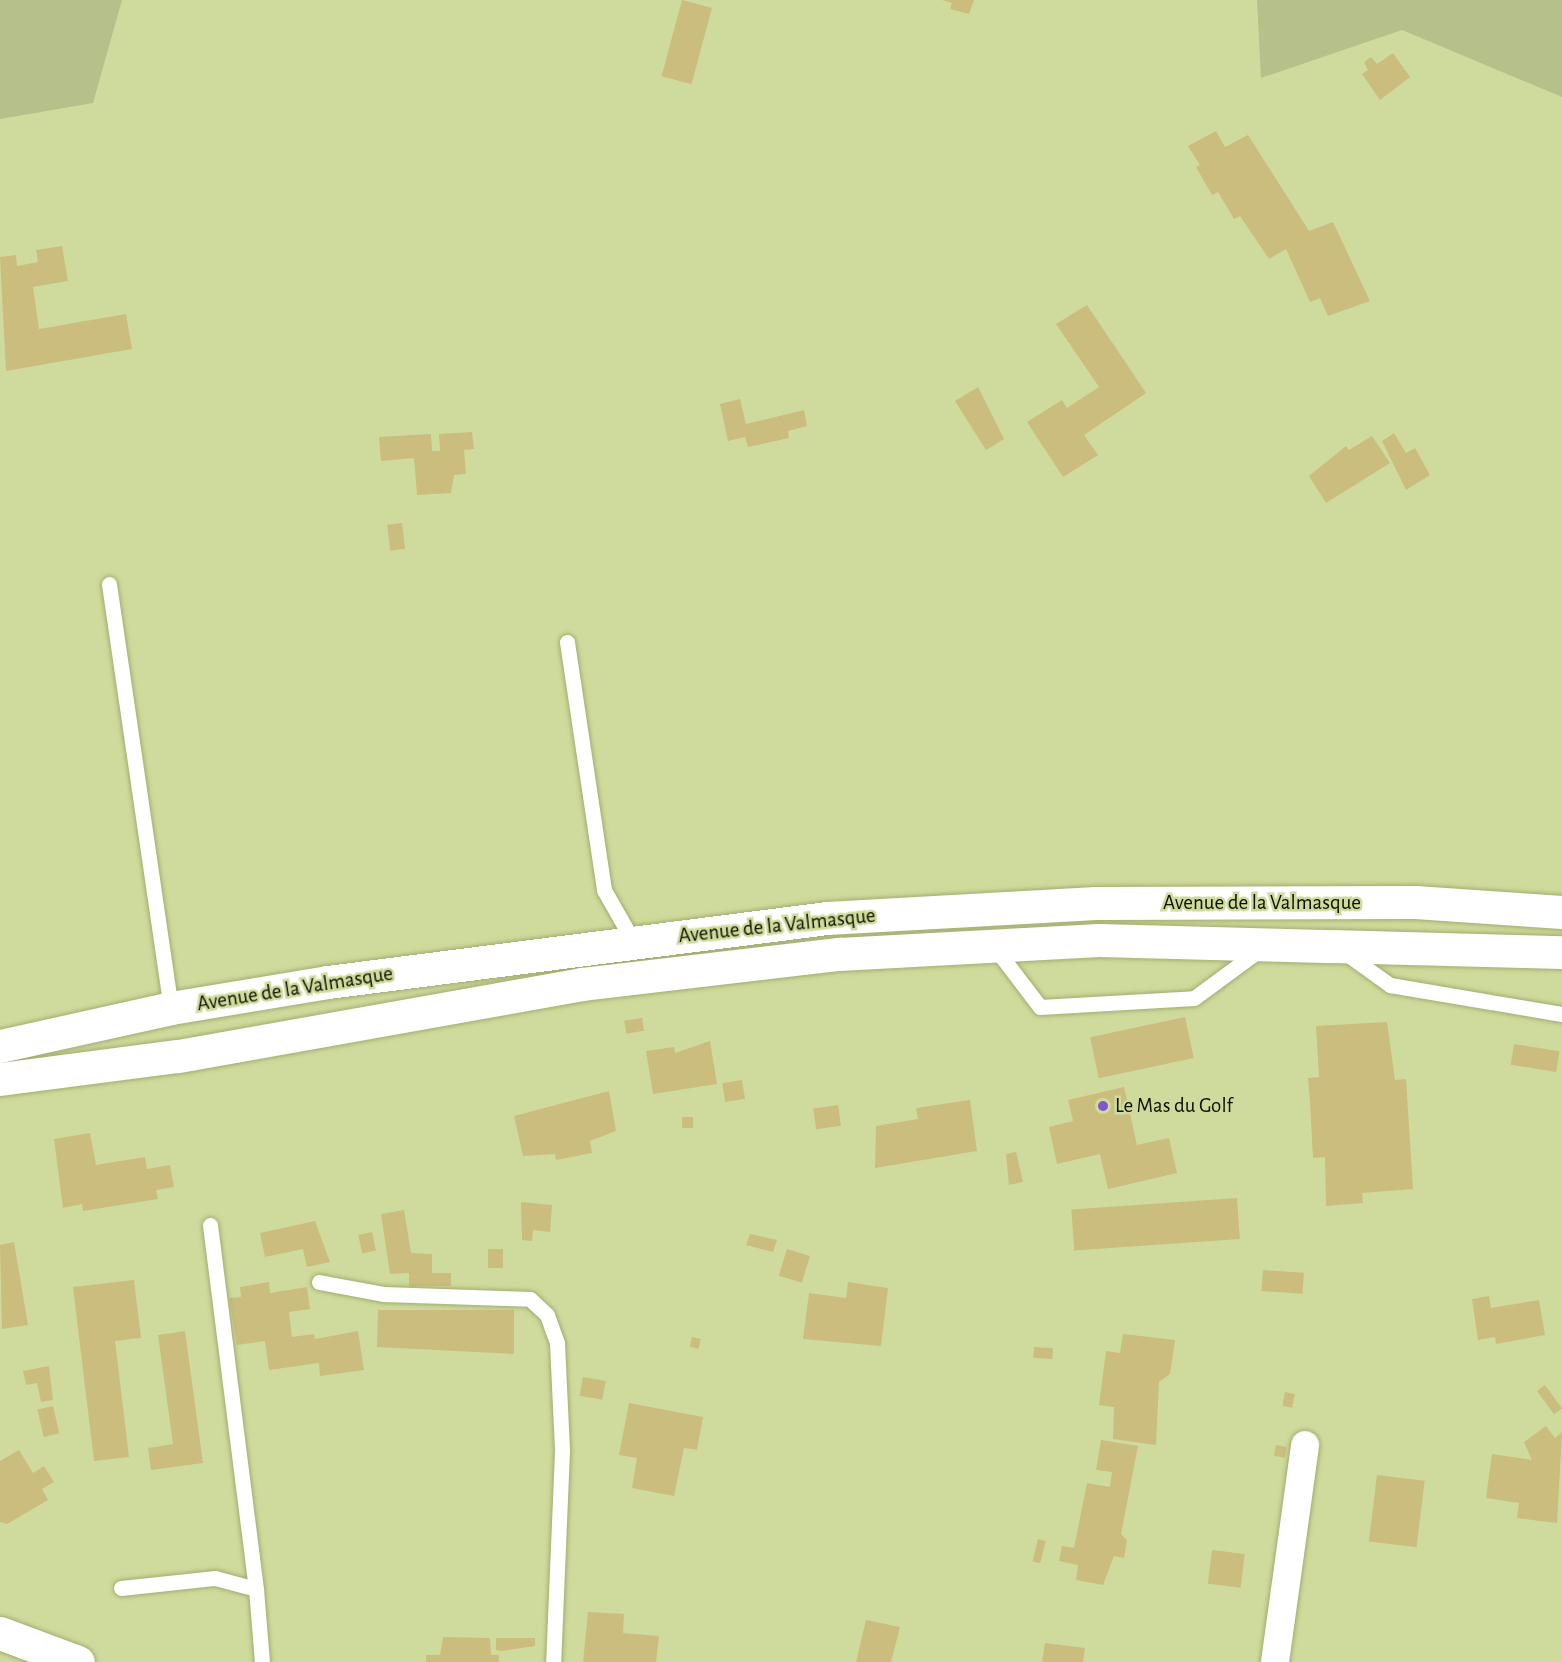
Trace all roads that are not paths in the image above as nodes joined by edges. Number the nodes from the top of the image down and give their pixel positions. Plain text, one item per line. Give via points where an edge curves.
1 (109, 584) dead end
2 (567, 642) dead end
3 (1562, 912) edge
4 (1272, 940) junction
5 (633, 941) junction
6 (1329, 942) junction
7 (992, 944) junction
8 (1562, 952) edge
9 (171, 1008) junction
10 (1562, 1014) edge
11 (0, 1047) edge
12 (178, 1056) junction
13 (0, 1079) edge
14 (210, 1225) dead end
15 (319, 1282) dead end
16 (1305, 1444) dead end
17 (121, 1588) dead end
18 (256, 1589) junction
19 (0, 1633) edge
20 (78, 1662) edge
21 (262, 1662) edge
22 (553, 1662) edge
23 (1275, 1662) edge

1 - 9 lane
2 - 5 lane via 604,890
3 - 5 main road, Avenue de la Valmasque via 1415,902 1096,903 827,918
4 - 6 main road, Avenue de la Valmasque
4 - 7 main road, Avenue de la Valmasque
4 - 7 lane via 1194,998 1040,1007
5 - 9 main road, Avenue de la Valmasque
6 - 8 main road, Avenue de la Valmasque
6 - 10 lane via 1390,985
7 - 12 main road, Avenue de la Valmasque via 839,954 582,984
9 - 11 main road, Avenue de la Valmasque
9 - 12 main road
12 - 13 main road, Avenue de la Valmasque
14 - 18 lane
15 - 22 lane via 382,1294 530,1299 547,1315 557,1343 561,1450
16 - 23 street
17 - 18 lane via 215,1578
18 - 21 lane
19 - 20 main road

